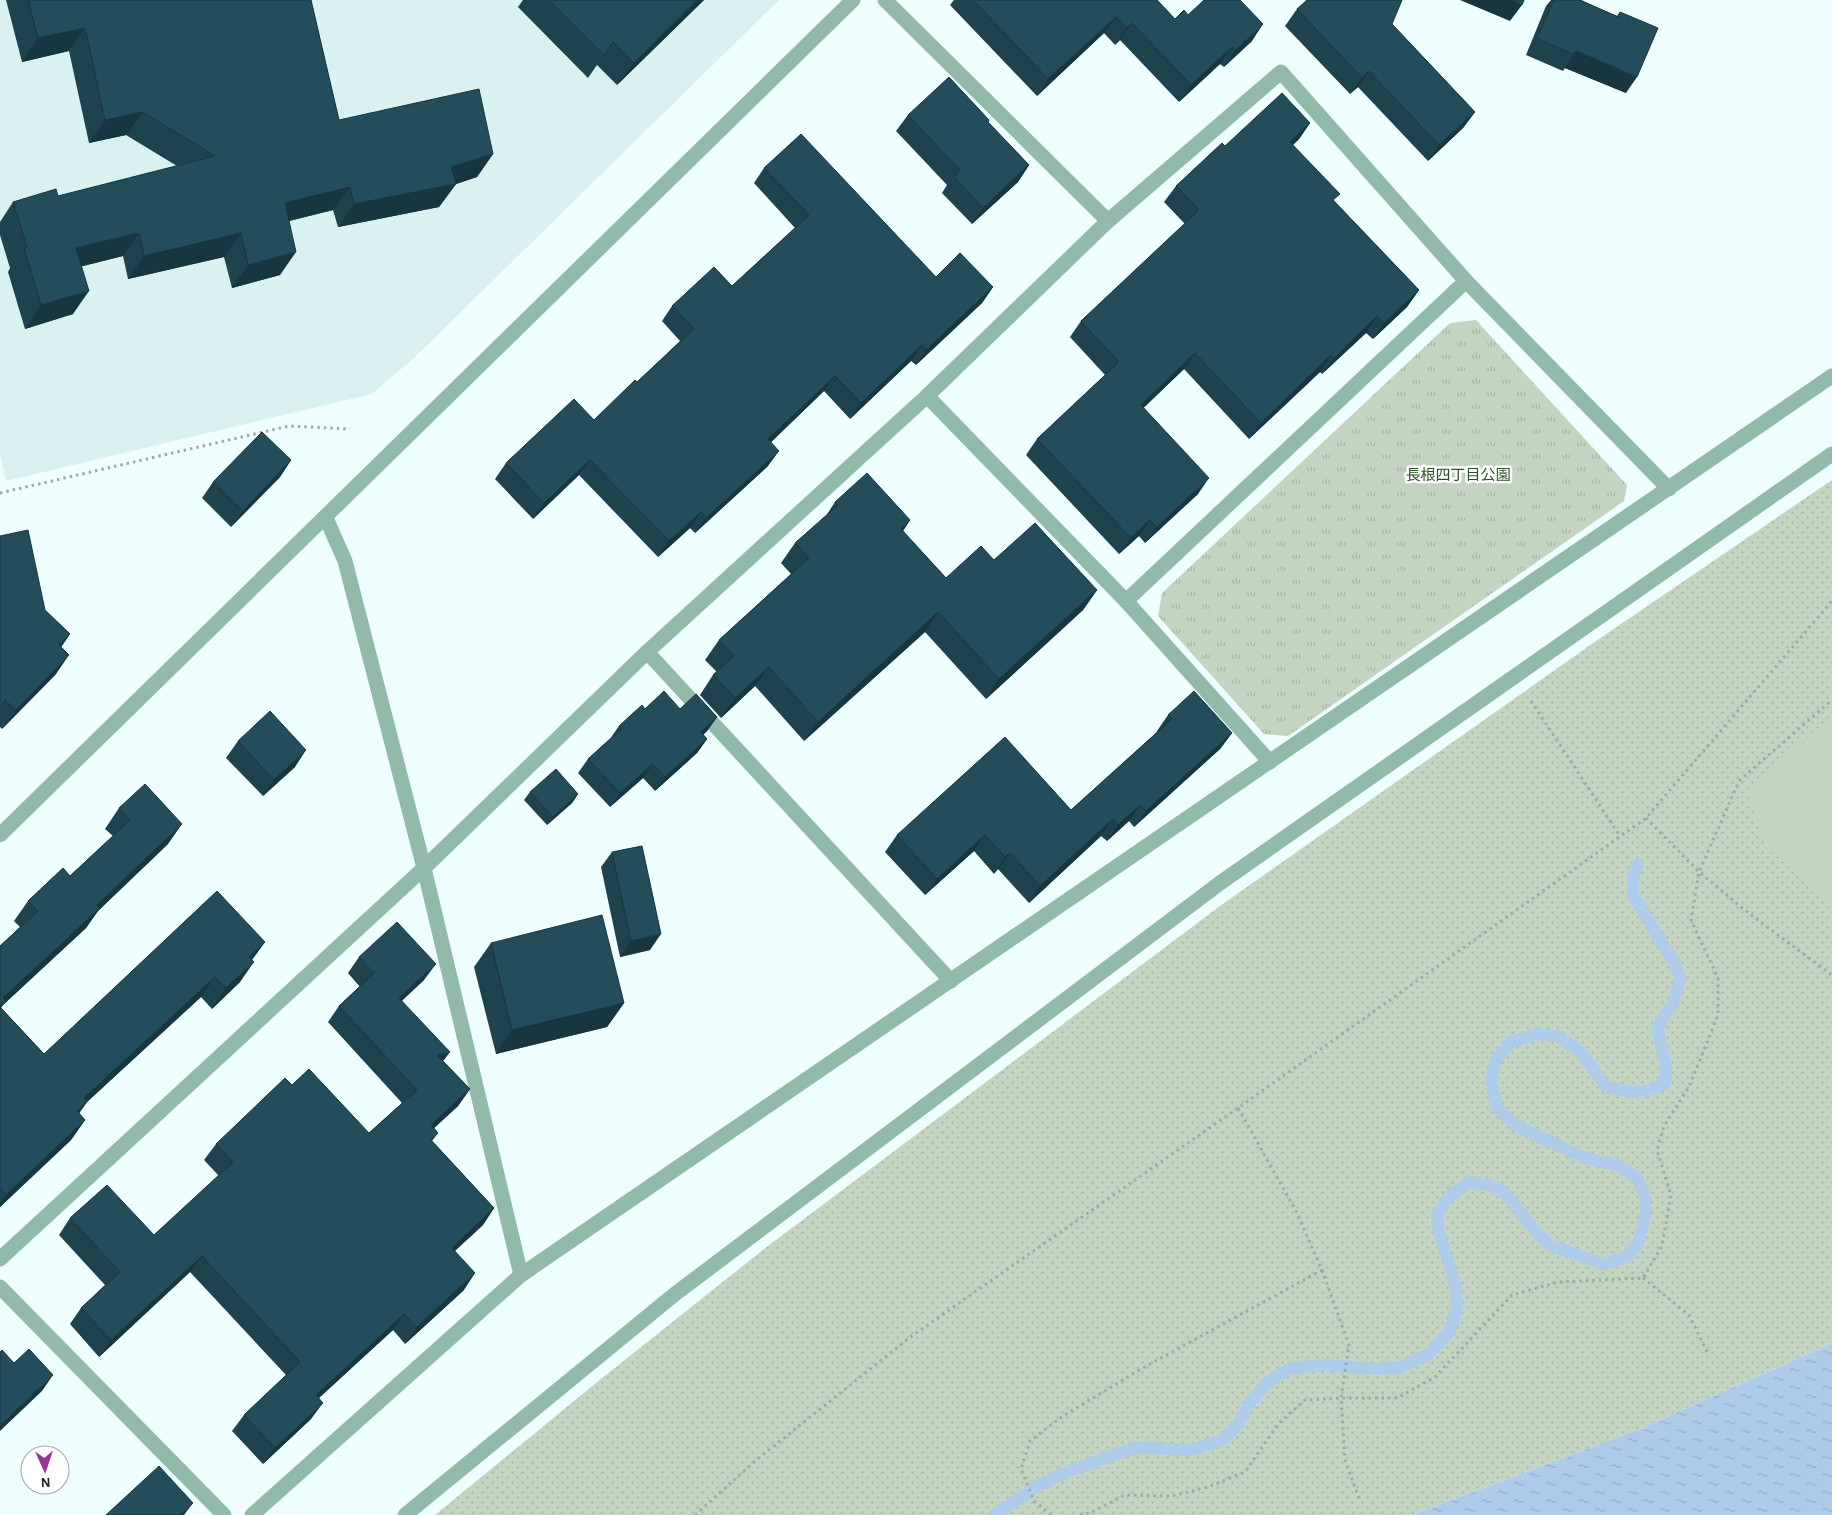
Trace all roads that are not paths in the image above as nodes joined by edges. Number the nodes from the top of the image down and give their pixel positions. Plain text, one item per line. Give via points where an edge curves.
1 (853, 0) edge
2 (885, 0) edge
3 (1108, 221) junction
4 (1466, 281) junction
5 (1832, 376) edge
6 (927, 396) junction
7 (1832, 454) edge
8 (1669, 490) junction
9 (326, 518) junction
10 (1126, 601) junction
11 (647, 652) junction
12 (1270, 762) junction
13 (0, 835) edge
14 (424, 868) junction
15 (950, 981) junction
16 (0, 1259) edge
17 (520, 1275) junction
18 (0, 1287) edge
19 (224, 1515) edge
20 (252, 1515) edge
21 (405, 1515) edge

1 - 9 street
2 - 3 street
3 - 4 street via 1281,72
3 - 6 street
4 - 8 street
4 - 10 street
5 - 8 street
6 - 10 street
6 - 11 street
7 - 21 street via 1220,882 690,1282
8 - 12 street
9 - 13 street
9 - 14 street via 346,562
10 - 12 street
11 - 14 street
11 - 15 street
12 - 15 street
14 - 16 street
14 - 17 street
15 - 17 street
17 - 20 street
18 - 19 street

